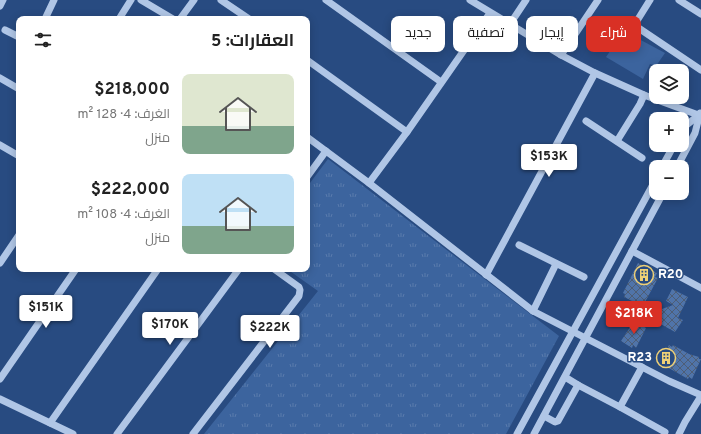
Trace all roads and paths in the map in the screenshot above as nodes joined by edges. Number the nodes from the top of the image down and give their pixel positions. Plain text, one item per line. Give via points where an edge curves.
1 (54, 0) edge
2 (131, 0) edge
3 (141, 0) edge
4 (194, 0) edge
5 (221, 0) edge
6 (326, 0) edge
7 (470, 0) edge
8 (526, 0) edge
9 (598, 0) edge
10 (650, 0) edge
11 (679, 0) edge
12 (490, 12) junction
13 (701, 14) edge
14 (46, 16) edge
15 (121, 16) edge
16 (168, 16) edge
17 (182, 16) edge
18 (244, 16) edge
19 (497, 16) edge
20 (515, 16) edge
21 (518, 29) edge
22 (5, 30) dead end
23 (16, 36) edge
24 (560, 55) junction
25 (310, 62) edge
26 (701, 70) edge
27 (595, 73) junction
28 (0, 78) edge
29 (441, 82) junction
30 (16, 87) edge
31 (644, 95) junction
32 (700, 114) edge
33 (586, 121) dead end
34 (689, 123) edge
35 (407, 132) junction
36 (310, 139) edge
37 (617, 141) junction
38 (0, 145) edge
39 (326, 151) junction
40 (16, 154) edge
41 (642, 158) dead end
42 (681, 160) edge
43 (310, 173) edge
44 (369, 183) junction
45 (649, 192) edge
46 (659, 200) edge
47 (16, 239) edge
48 (519, 245) dead end
49 (632, 251) junction
50 (0, 263) edge
51 (556, 264) junction
52 (74, 272) edge
53 (156, 272) edge
54 (237, 272) edge
55 (278, 272) edge
56 (486, 275) junction
57 (584, 277) dead end
58 (701, 288) edge
59 (532, 311) junction
60 (573, 333) junction
61 (586, 338) junction
62 (642, 368) junction
63 (565, 377) junction
64 (0, 378) edge
65 (578, 385) junction
66 (701, 395) edge
67 (0, 399) edge
68 (620, 407) junction
69 (544, 416) junction
70 (50, 423) junction
71 (665, 432) dead end
72 (73, 434) edge
73 (117, 434) edge
74 (193, 434) edge
75 (517, 434) edge
76 (534, 434) edge
77 (679, 434) edge

1 - 14 street
2 - 15 street
3 - 16 street
4 - 17 street
5 - 18 street
6 - 29 street
7 - 12 street
8 - 20 street
9 - 24 street
10 - 26 street via 637,18 637,27
11 - 13 street
12 - 19 street
12 - 29 street
21 - 24 street
22 - 23 street
24 - 27 street
25 - 35 street
27 - 31 street
27 - 56 street
28 - 30 street
29 - 35 street
31 - 32 street
31 - 37 street
32 - 34 street
32 - 42 street via 696,133
33 - 37 street
35 - 44 street
36 - 39 street
37 - 41 street
38 - 40 street
39 - 43 street
39 - 44 street
44 - 56 street
45 - 60 street
46 - 49 street
47 - 50 street
48 - 51 street
49 - 58 street
49 - 61 street
51 - 57 street
51 - 59 street
52 - 64 street
53 - 70 street
54 - 73 street
55 - 74 street via 299,287 299,296
56 - 59 street
59 - 60 street
60 - 61 street
60 - 75 street
61 - 62 street
61 - 63 street
62 - 66 street
62 - 68 street
63 - 65 street
63 - 69 street
65 - 68 street
65 - 69 street via 558,421
66 - 77 street
67 - 70 street
68 - 71 street
69 - 76 street
70 - 72 street

